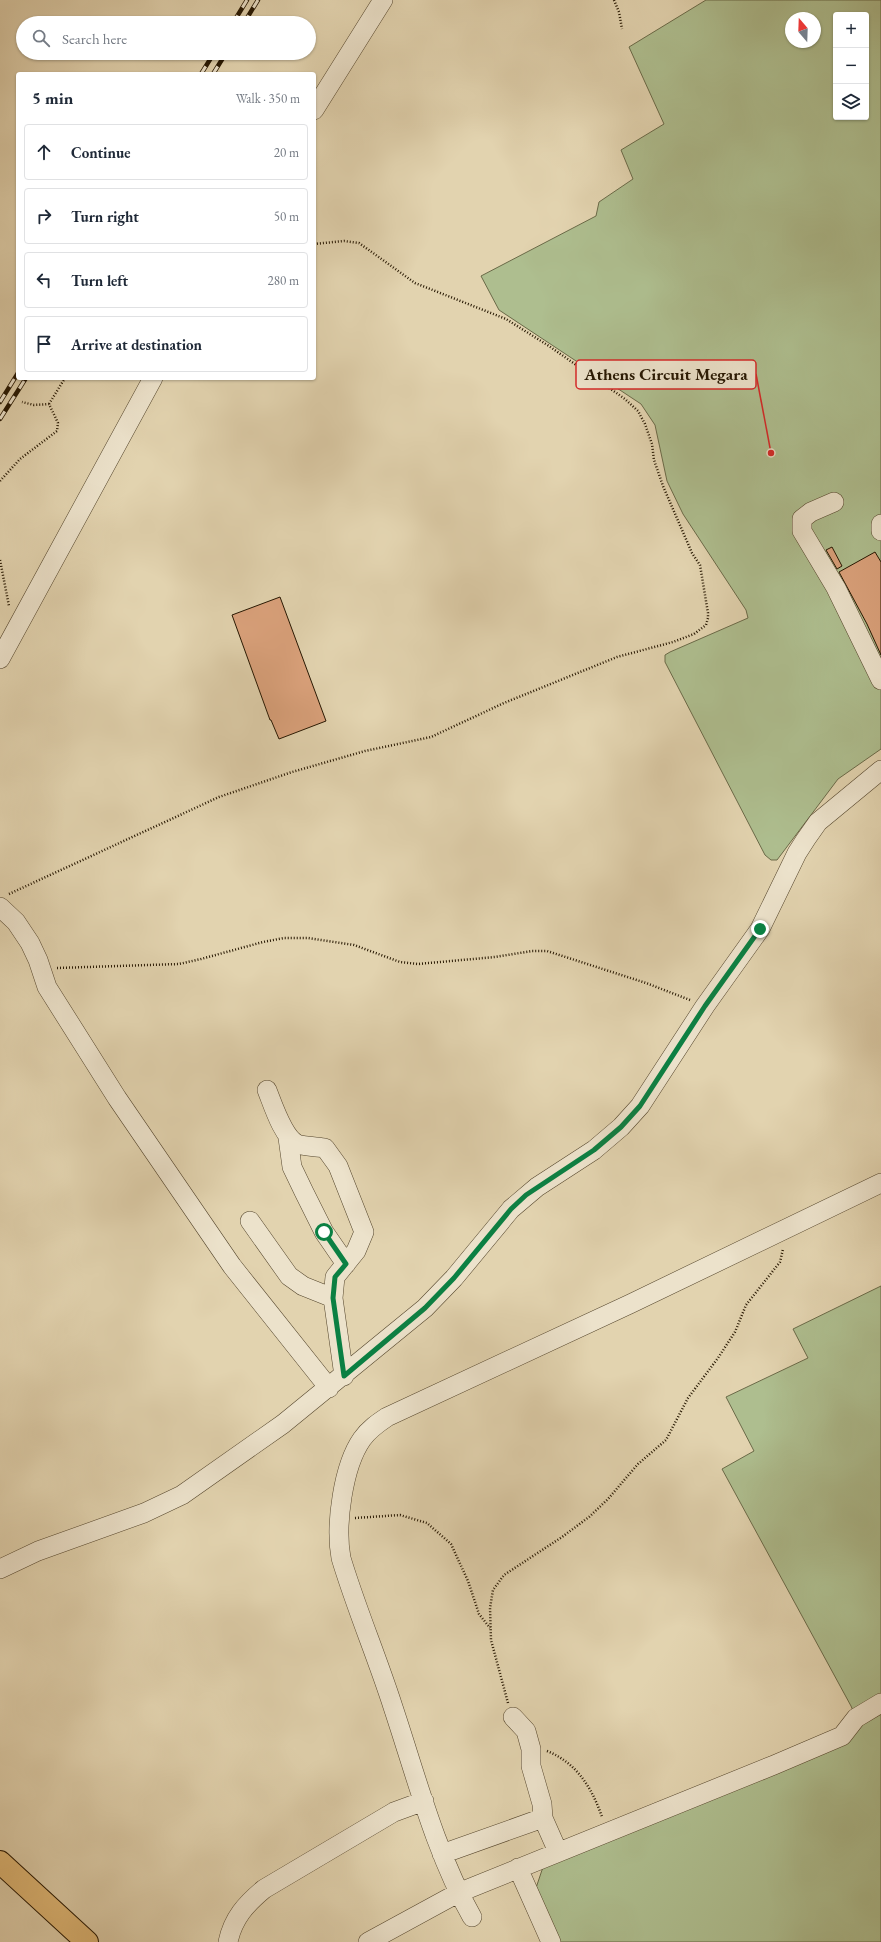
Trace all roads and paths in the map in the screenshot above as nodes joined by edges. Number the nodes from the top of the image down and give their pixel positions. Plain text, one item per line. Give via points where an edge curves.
1 (383, 0) edge
2 (614, 0) edge
3 (622, 29) dead end
4 (316, 107) edge
5 (316, 244) edge
6 (64, 380) edge
7 (152, 380) edge
8 (22, 402) dead end
9 (49, 404) junction
10 (0, 481) edge
11 (834, 502) dead end
12 (881, 524) edge
13 (881, 531) edge
14 (0, 560) edge
15 (17, 628) junction
16 (0, 659) edge
17 (881, 680) edge
18 (881, 770) edge
19 (2, 901) edge
20 (40, 968) junction
21 (705, 1006) junction
22 (267, 1090) dead end
23 (288, 1138) junction
24 (881, 1183) edge
25 (250, 1221) dead end
26 (786, 1229) junction
27 (346, 1264) junction
28 (333, 1298) junction
29 (336, 1382) junction
30 (340, 1518) junction
31 (0, 1569) edge
32 (490, 1629) junction
33 (881, 1703) edge
34 (513, 1717) joint
35 (529, 1744) junction
36 (424, 1801) junction
37 (543, 1818) junction
38 (604, 1834) junction
39 (558, 1852) junction
40 (442, 1854) junction
41 (0, 1862) edge
42 (518, 1868) junction
43 (458, 1893) junction
44 (472, 1918) dead end
45 (87, 1942) edge
46 (228, 1942) edge
47 (368, 1942) edge
48 (551, 1942) edge

1 - 4 street
2 - 3 path via 620,12
5 - 19 path via 344,241 359,244 415,283 506,320 585,370 625,399 638,412 652,444 654,460 663,486 692,553 700,565 708,612 706,625 694,634 610,660 504,702 431,737 365,751 219,797
6 - 9 path
7 - 15 street
8 - 9 path via 34,405
9 - 10 path via 58,423 57,431 20,459
11 - 17 street via 802,519 802,531 836,588
12 - 13 street
14 - 15 path via 12,620
15 - 16 street
18 - 21 street via 818,822 806,838 760,929
19 - 20 street via 30,943
20 - 21 path via 179,964 284,938 308,938 354,945 400,962 418,964 547,951 646,983
20 - 29 street via 47,987 85,1051 232,1266
21 - 29 street via 640,1106 621,1127 594,1150 526,1195 425,1308
22 - 23 street
23 - 27 street via 292,1167 324,1232
23 - 27 street via 299,1145 325,1148 338,1166 364,1232 356,1251
24 - 26 street
25 - 28 street via 289,1276 303,1286
26 - 30 street via 387,1416 372,1427 353,1453 347,1471
26 - 32 path via 780,1262 746,1305 735,1332 688,1398 666,1440 638,1464 589,1517 504,1575 493,1590
27 - 28 street via 335,1277
28 - 29 street
29 - 31 street via 283,1424 182,1495 144,1512 38,1551
30 - 32 path via 400,1515 427,1523 451,1544 468,1581 479,1614
30 - 36 street via 339,1545 345,1570
32 - 34 path via 490,1640
33 - 38 street via 856,1718 842,1736
34 - 35 street via 526,1731
35 - 37 street via 531,1766 542,1804
35 - 38 path via 570,1763 584,1778 601,1816
36 - 40 street
36 - 46 street via 394,1812 264,1889 245,1905 230,1930
37 - 39 street
37 - 40 street
38 - 39 street
39 - 42 street
40 - 43 street
41 - 45 main road
42 - 43 street
42 - 48 street
43 - 44 street
43 - 47 street

